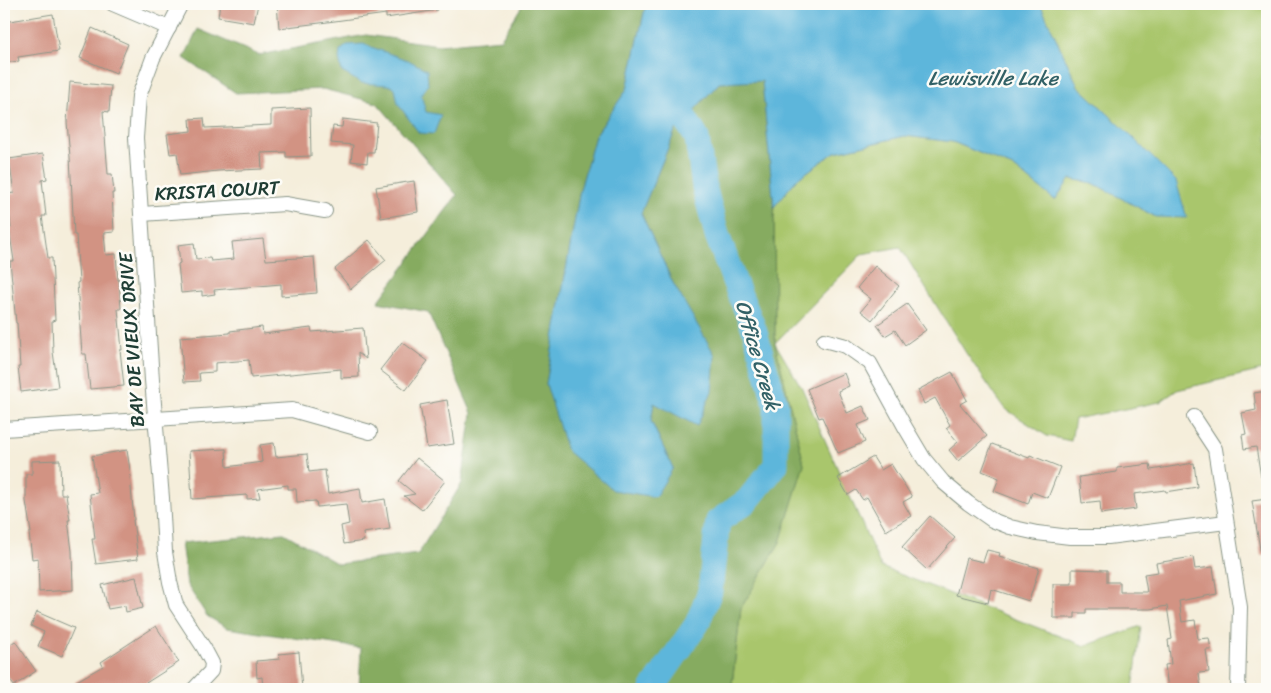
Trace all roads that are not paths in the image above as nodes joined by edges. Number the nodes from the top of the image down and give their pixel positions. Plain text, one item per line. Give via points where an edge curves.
1 (113, 4) edge
2 (182, 4) edge
3 (169, 28) junction
4 (325, 211) dead end
5 (142, 214) junction
6 (824, 340) dead end
7 (1194, 418) dead end
8 (155, 419) junction
9 (4, 428) edge
10 (370, 432) dead end
11 (1226, 522) junction
12 (194, 689) edge
13 (1238, 689) edge

1 - 3 street
2 - 3 street, BAY DE VIEUX DRIVE
3 - 5 street, BAY DE VIEUX DRIVE via 153,58 139,96 136,138
4 - 5 street, KRISTA COURT via 285,204
5 - 8 street, BAY DE VIEUX DRIVE
6 - 11 street via 846,346 870,363 924,459 943,482 992,520 1010,527 1070,538 1108,537
7 - 11 street via 1215,448
8 - 9 street
8 - 10 street via 292,410
8 - 12 street, BAY DE VIEUX DRIVE via 170,582 176,605 212,663 211,671
11 - 13 street via 1240,607

